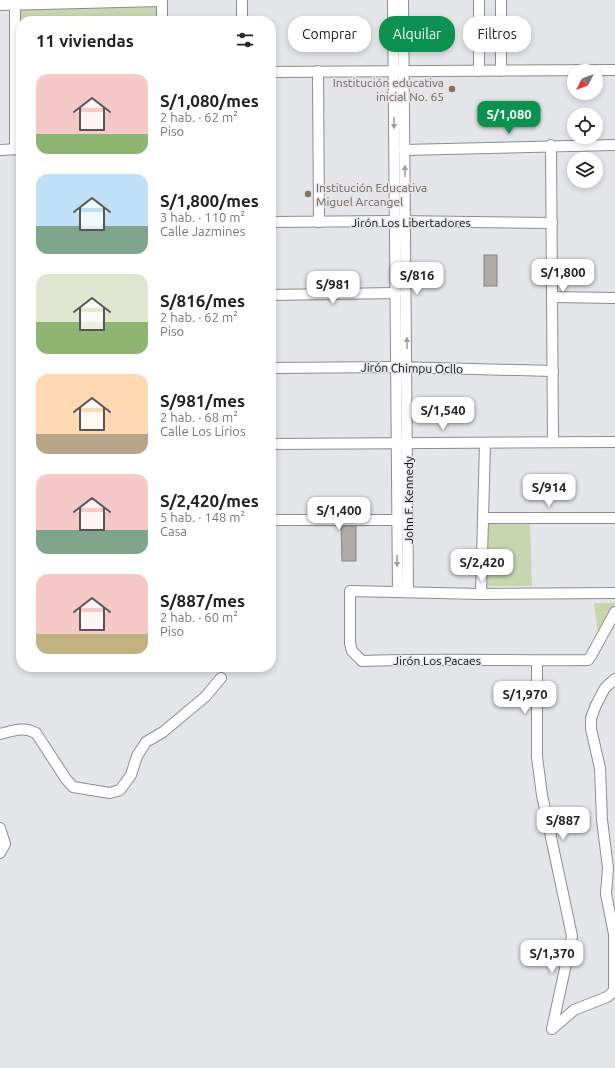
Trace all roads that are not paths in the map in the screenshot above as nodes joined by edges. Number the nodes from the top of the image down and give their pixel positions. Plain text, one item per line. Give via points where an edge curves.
1 (242, 0) edge
2 (393, 0) edge
3 (403, 0) edge
4 (479, 0) edge
5 (501, 0) edge
6 (89, 1) edge
7 (162, 1) edge
8 (15, 2) edge
9 (0, 5) edge
10 (162, 16) edge
11 (242, 16) edge
12 (16, 51) edge
13 (615, 70) edge
14 (398, 71) junction
15 (478, 71) junction
16 (501, 71) junction
17 (276, 72) edge
18 (318, 72) junction
19 (615, 144) edge
20 (551, 145) junction
21 (16, 149) edge
22 (0, 150) edge
23 (404, 150) junction
24 (400, 221) junction
25 (276, 222) edge
26 (319, 222) junction
27 (552, 223) junction
28 (396, 293) junction
29 (276, 295) edge
30 (552, 296) junction
31 (615, 298) edge
32 (396, 367) junction
33 (407, 367) junction
34 (276, 368) edge
35 (553, 371) junction
36 (397, 442) junction
37 (408, 442) junction
38 (553, 442) junction
39 (615, 442) edge
40 (484, 443) junction
41 (276, 444) edge
42 (483, 518) junction
43 (615, 518) edge
44 (276, 520) edge
45 (403, 520) junction
46 (403, 592) junction
47 (615, 593) edge
48 (481, 594) junction
49 (615, 612) edge
50 (537, 661) junction
51 (221, 678) dead end
52 (615, 679) edge
53 (0, 734) edge
54 (0, 828) edge
55 (0, 853) edge
56 (614, 991) edge

1 - 11 street
2 - 14 street, John F. Kennedy
3 - 14 street, John F. Kennedy
4 - 15 street
5 - 16 street
6 - 7 street
6 - 8 street
7 - 10 street
8 - 9 street
8 - 12 street
13 - 16 street
14 - 15 street
14 - 18 street
14 - 23 street, John F. Kennedy
14 -> 24 street, John F. Kennedy
15 - 16 street
17 - 18 street
18 - 26 street
19 - 20 street
20 - 23 street
20 - 27 street
21 - 22 street
24 -> 23 street, John F. Kennedy
24 - 26 street, Jirón Los Libertadores
24 - 27 street, Jirón Los Libertadores
24 - 28 street, John F. Kennedy
33 -> 24 street, John F. Kennedy
25 - 26 street, Jirón Los Libertadores
27 - 30 street
28 - 29 street
28 - 32 street, John F. Kennedy
30 - 31 street
30 - 35 street
32 - 33 street, Jirón Chimpu Ocllo
32 - 34 street, Jirón Chimpu Ocllo
32 - 36 street, John F. Kennedy
33 - 35 street, Jirón Chimpu Ocllo
33 - 37 street, John F. Kennedy
35 - 38 street
36 - 37 street
36 - 41 street
36 - 45 street, John F. Kennedy
37 - 40 street
37 - 45 street, John F. Kennedy
38 - 39 street
38 - 40 street
40 - 42 street
42 - 43 street
42 - 48 street
44 - 45 street
45 - 46 street, John F. Kennedy
46 - 48 street
46 - 50 street, Jirón Los Pacaes via 350,591 350,643 352,651 362,661 426,658
47 - 48 street
49 - 50 street, Jirón Los Pacaes via 588,660
50 - 56 street via 537,757 542,795 572,936 552,1029 574,1010 607,997
51 - 53 street via 164,732 146,742 137,756 131,775 120,790 110,793 73,787 40,738 32,731 20,729
52 - 56 street via 605,688 596,705 591,724 600,768 602,820 608,868 606,894 614,934
54 - 55 street via 5,844

